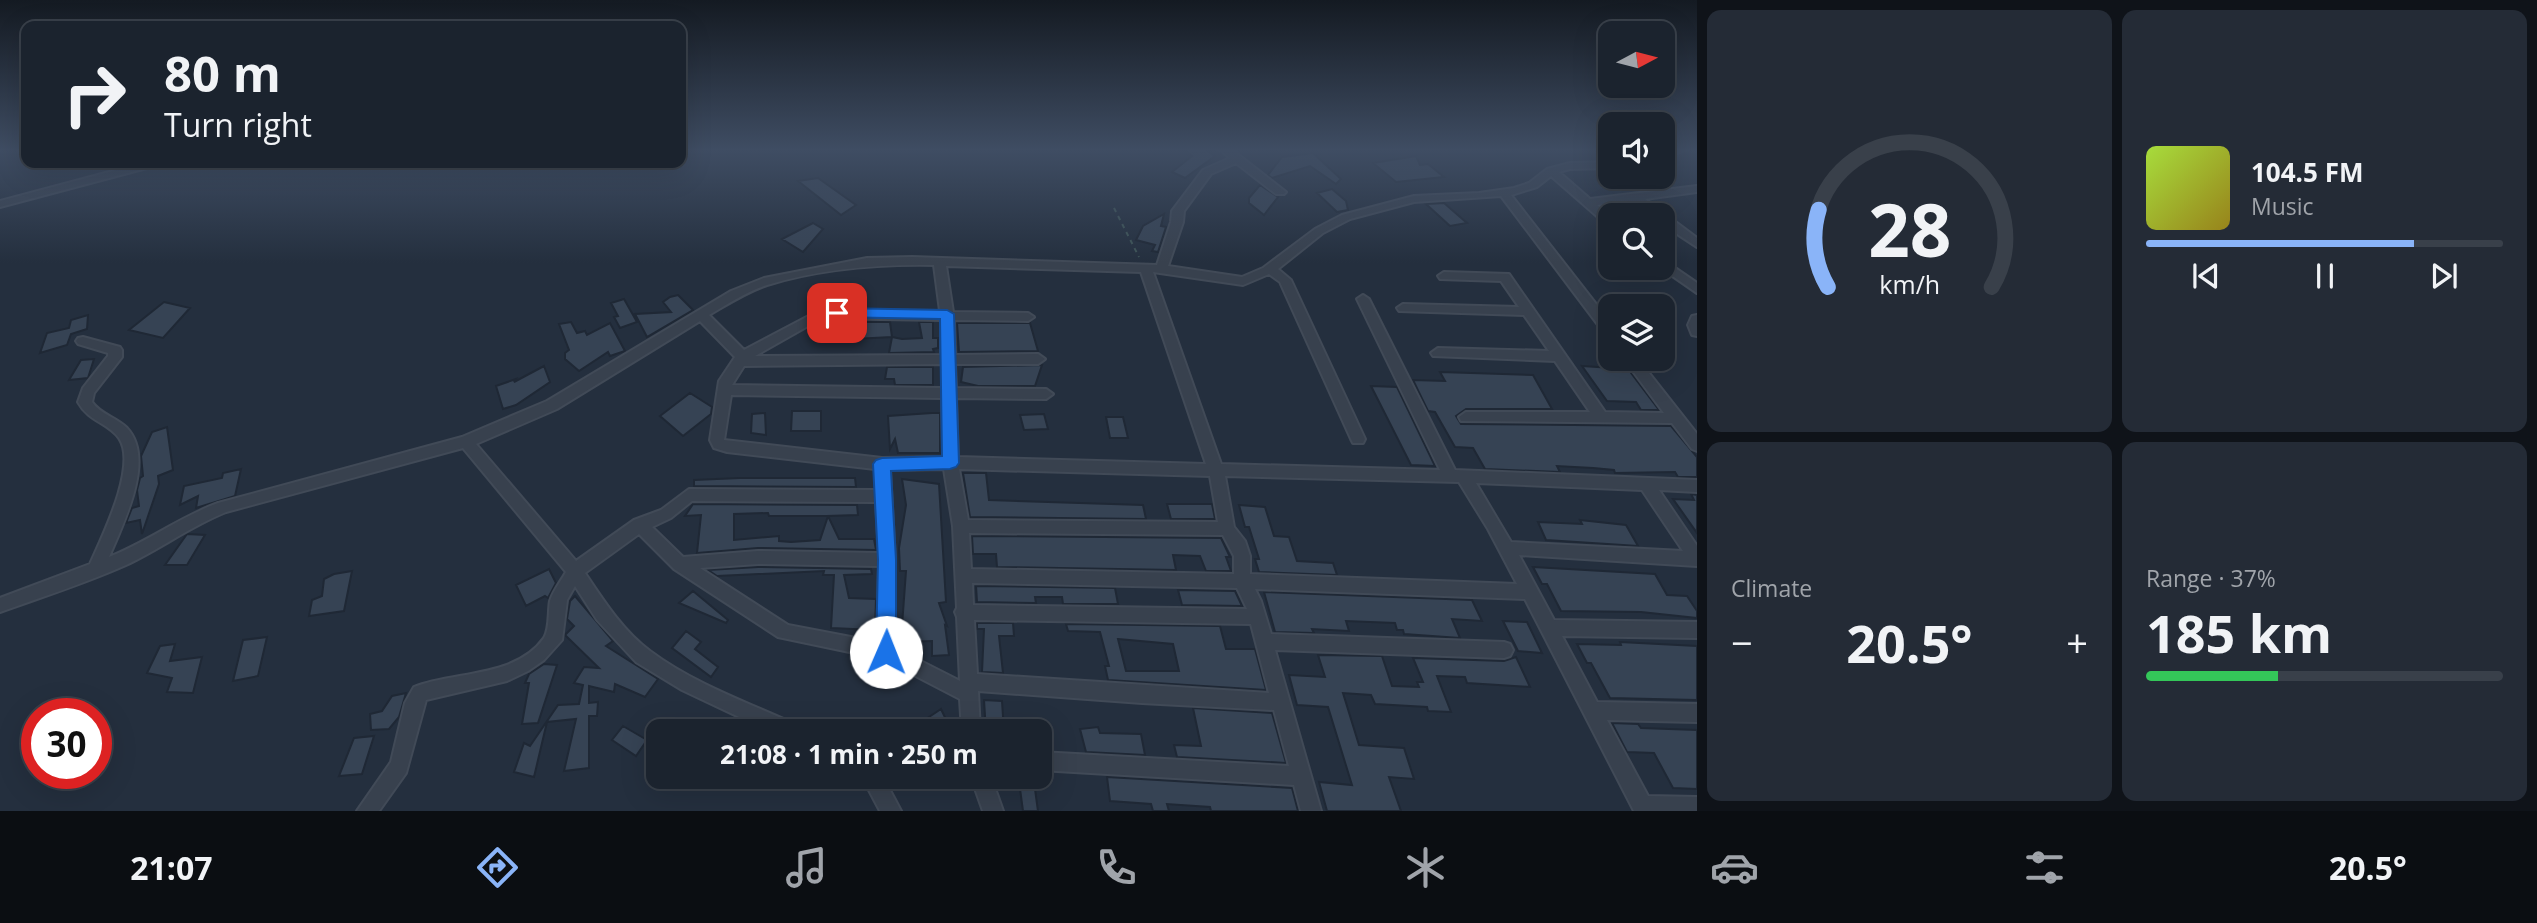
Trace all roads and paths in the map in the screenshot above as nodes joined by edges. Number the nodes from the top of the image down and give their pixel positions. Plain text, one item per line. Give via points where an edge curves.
1 (64, 187) edge
2 (1196, 187) edge
3 (1273, 187) edge
4 (1526, 187) edge
5 (1569, 187) edge
6 (1697, 189) edge
7 (1681, 191) junction
8 (1280, 192) dead end
9 (1504, 193) junction
10 (1636, 198) junction
11 (1697, 202) edge
12 (1587, 203) junction
13 (1643, 203) edge
14 (0, 204) edge
15 (1114, 208) dead end
16 (1598, 212) edge
17 (1675, 227) edge
18 (1697, 243) edge
19 (939, 262) junction
20 (1154, 269) junction
21 (1270, 269) junction
22 (1675, 273) edge
23 (1444, 276) dead end
24 (1697, 289) edge
25 (1363, 299) dead end
26 (1403, 308) dead end
27 (1529, 311) junction
28 (947, 314) junction
29 (701, 315) junction
30 (1598, 315) edge
31 (1028, 317) dead end
32 (1697, 319) edge
33 (1697, 332) edge
34 (83, 341) dead end
35 (1438, 354) dead end
36 (1558, 356) junction
37 (740, 359) junction
38 (1038, 359) dead end
39 (948, 360) junction
40 (1640, 371) edge
41 (725, 390) junction
42 (948, 393) junction
43 (1046, 394) dead end
44 (1466, 417) dead end
45 (1601, 418) junction
46 (1676, 418) junction
47 (1358, 439) dead end
48 (466, 442) junction
49 (1697, 446) edge
50 (950, 463) junction
51 (882, 464) junction
52 (1216, 470) junction
53 (1458, 477) junction
54 (1648, 486) junction
55 (1697, 486) edge
56 (883, 496) junction
57 (640, 525) junction
58 (961, 526) junction
59 (1227, 529) junction
60 (1505, 548) junction
61 (1697, 559) edge
62 (887, 560) junction
63 (680, 564) junction
64 (97, 568) junction
65 (575, 571) junction
66 (963, 576) junction
67 (1242, 581) junction
68 (1530, 592) junction
69 (0, 605) edge
70 (963, 612) junction
71 (1255, 617) junction
72 (1550, 628) junction
73 (1697, 629) edge
74 (1263, 642) junction
75 (1504, 650) dead end
76 (886, 652) junction
77 (969, 688) junction
78 (1279, 702) junction
79 (1594, 711) junction
80 (1697, 713) edge
81 (764, 719) edge
82 (970, 719) edge
83 (1052, 762) edge
84 (1299, 776) junction
85 (879, 789) edge
86 (985, 789) edge
87 (1697, 807) edge
88 (1643, 808) edge
89 (367, 811) edge
90 (891, 811) edge
91 (993, 811) edge
92 (1311, 811) edge

1 - 14 street
2 - 20 street via 1178,211
3 - 8 street
4 - 9 street
5 - 12 street
6 - 7 street
7 - 10 street
7 - 11 street
9 - 21 street via 1414,199 1346,217 1319,231
9 - 30 street
10 - 12 street
10 - 13 street
12 - 16 street
15 - 20 path
17 - 18 street
19 - 20 street
19 - 28 street
19 - 29 street via 867,262 783,277 735,293
20 - 21 street via 1243,281
20 - 52 street
21 - 47 street via 1285,280
22 - 24 street
23 - 27 street via 1505,277
25 - 53 street
26 - 27 street
27 - 36 street
28 - 31 street
28 - 37 street via 820,314
28 - 39 street
29 - 37 street
29 - 48 street via 552,405
32 - 33 street
34 - 64 street via 115,350 85,402 92,413 123,433 132,451 128,485
35 - 36 street
36 - 45 street
37 - 39 street
37 - 41 street
38 - 39 street
39 - 42 street
40 - 46 street
41 - 42 street
41 - 51 street via 719,444
42 - 43 street
42 - 50 street
44 - 45 street
45 - 46 street
46 - 49 street
48 - 64 street via 223,507
48 - 65 street
50 - 51 street
50 - 52 street
50 - 58 street
51 - 56 street
52 - 53 street
52 - 59 street
53 - 54 street
53 - 60 street via 1494,524
54 - 55 street
54 - 61 street
56 - 57 street via 689,495 666,514
56 - 62 street
57 - 63 street
57 - 65 street
58 - 59 street
58 - 66 street
59 - 67 street via 1242,555
60 - 61 street
60 - 68 street
62 - 63 street via 720,558
62 - 76 street
63 - 76 street via 784,632
64 - 69 street
65 - 81 street via 603,615 642,656 688,684
65 - 89 street via 559,599 553,640 522,666 503,676 417,697 399,766
66 - 67 street
66 - 70 street
67 - 68 street
67 - 71 street via 1253,601
68 - 72 street
70 - 71 street
70 - 77 street
71 - 74 street
72 - 73 street
72 - 79 street
74 - 75 street
74 - 78 street
76 - 77 street
77 - 78 street
77 - 82 street
78 - 84 street
79 - 80 street
79 - 88 street
83 - 84 street
84 - 92 street
85 - 90 street
86 - 91 street
87 - 88 street

